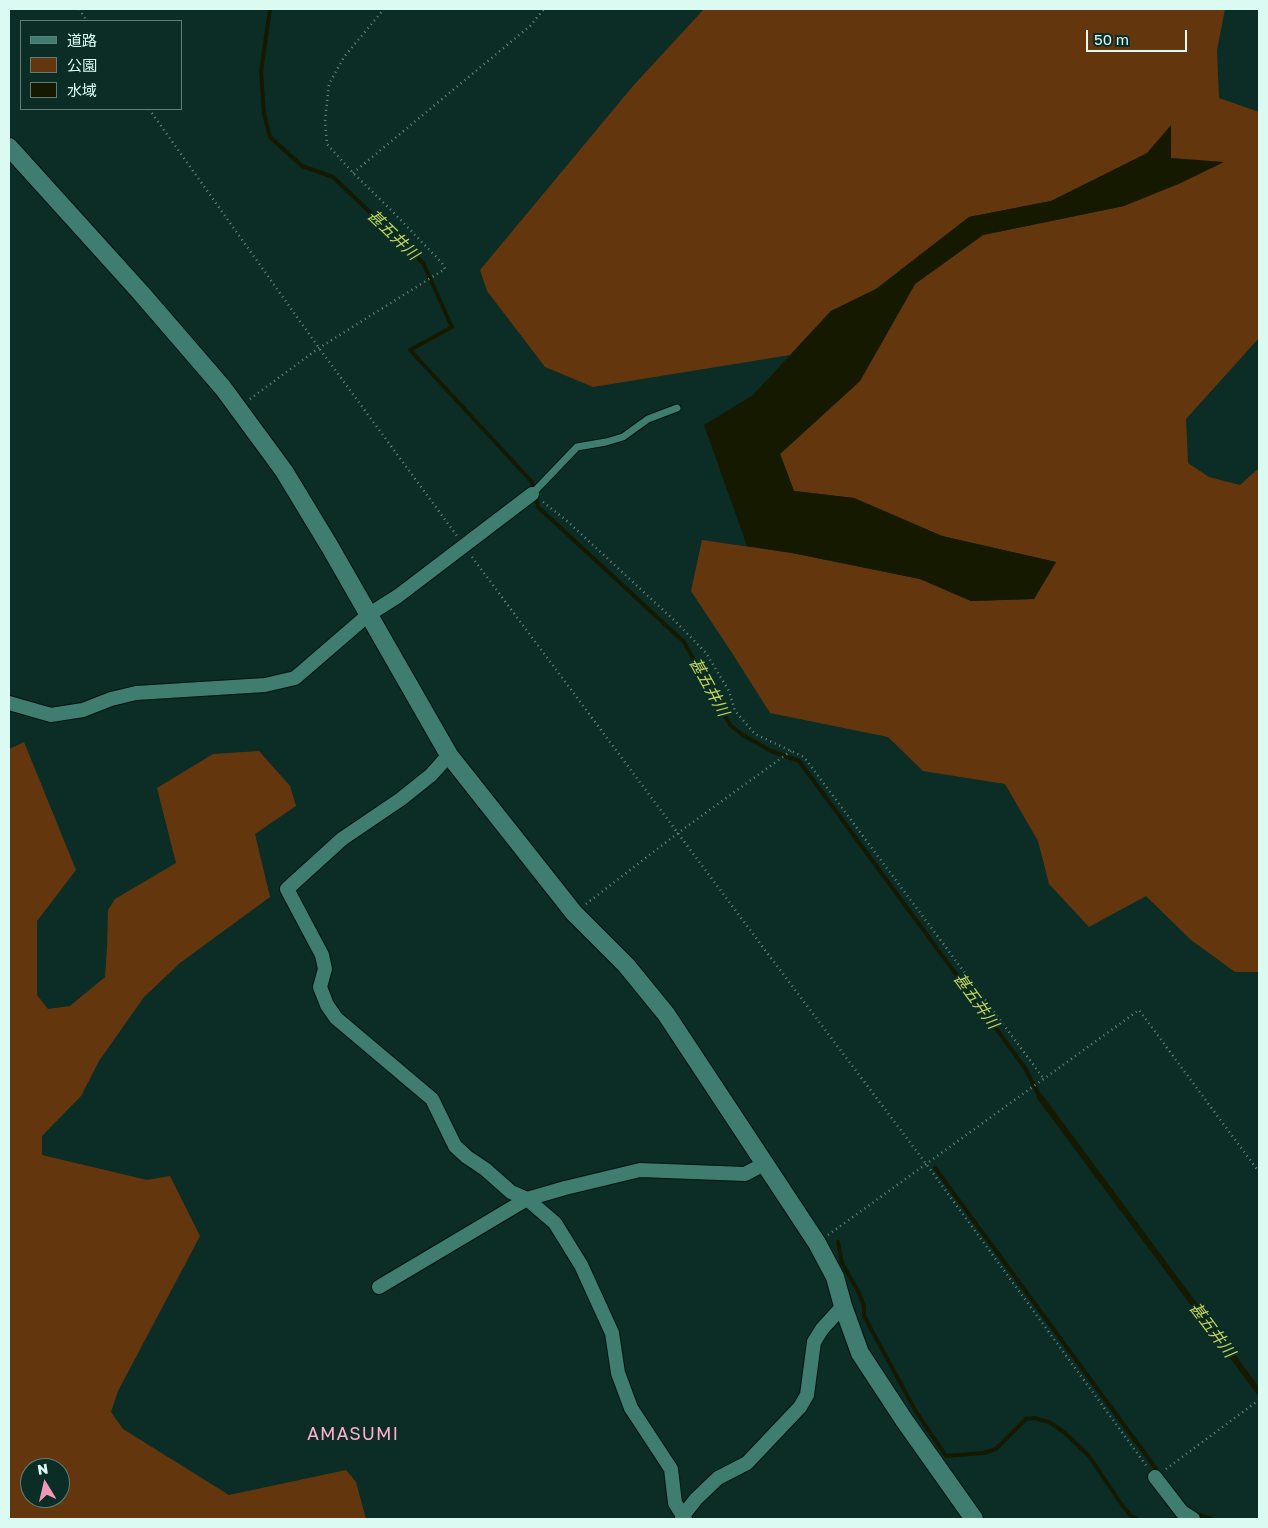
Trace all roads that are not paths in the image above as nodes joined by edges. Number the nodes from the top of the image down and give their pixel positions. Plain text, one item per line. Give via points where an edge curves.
1 (9, 147) edge
2 (677, 408) dead end
3 (532, 494) joint
4 (368, 615) junction
5 (9, 703) edge
6 (449, 755) junction
7 (764, 1164) junction
8 (527, 1199) junction
9 (379, 1287) dead end
10 (843, 1306) junction
11 (1155, 1477) road end
12 (684, 1518) edge
13 (974, 1519) edge
14 (1193, 1519) edge

1 - 4 street via 141,293 238,407 284,471
2 - 3 lane via 648,419 623,437 577,447
3 - 4 street via 398,596
4 - 5 street via 295,678 265,685 136,693 83,710 51,715
4 - 6 street
6 - 7 street via 574,913 626,965 666,1014
6 - 8 street via 431,775 342,839 286,889 322,955 325,969 320,987 336,1018 432,1099 455,1146 511,1192
7 - 8 street via 745,1174 640,1170
7 - 10 street via 817,1243 835,1277
8 - 9 street
8 - 12 street via 555,1223 581,1265 612,1333 618,1373 631,1408 670,1469 675,1502
10 - 12 street via 814,1342 807,1395 800,1407 747,1463 718,1478 696,1499
10 - 13 street via 860,1353
11 - 14 street via 1182,1512

